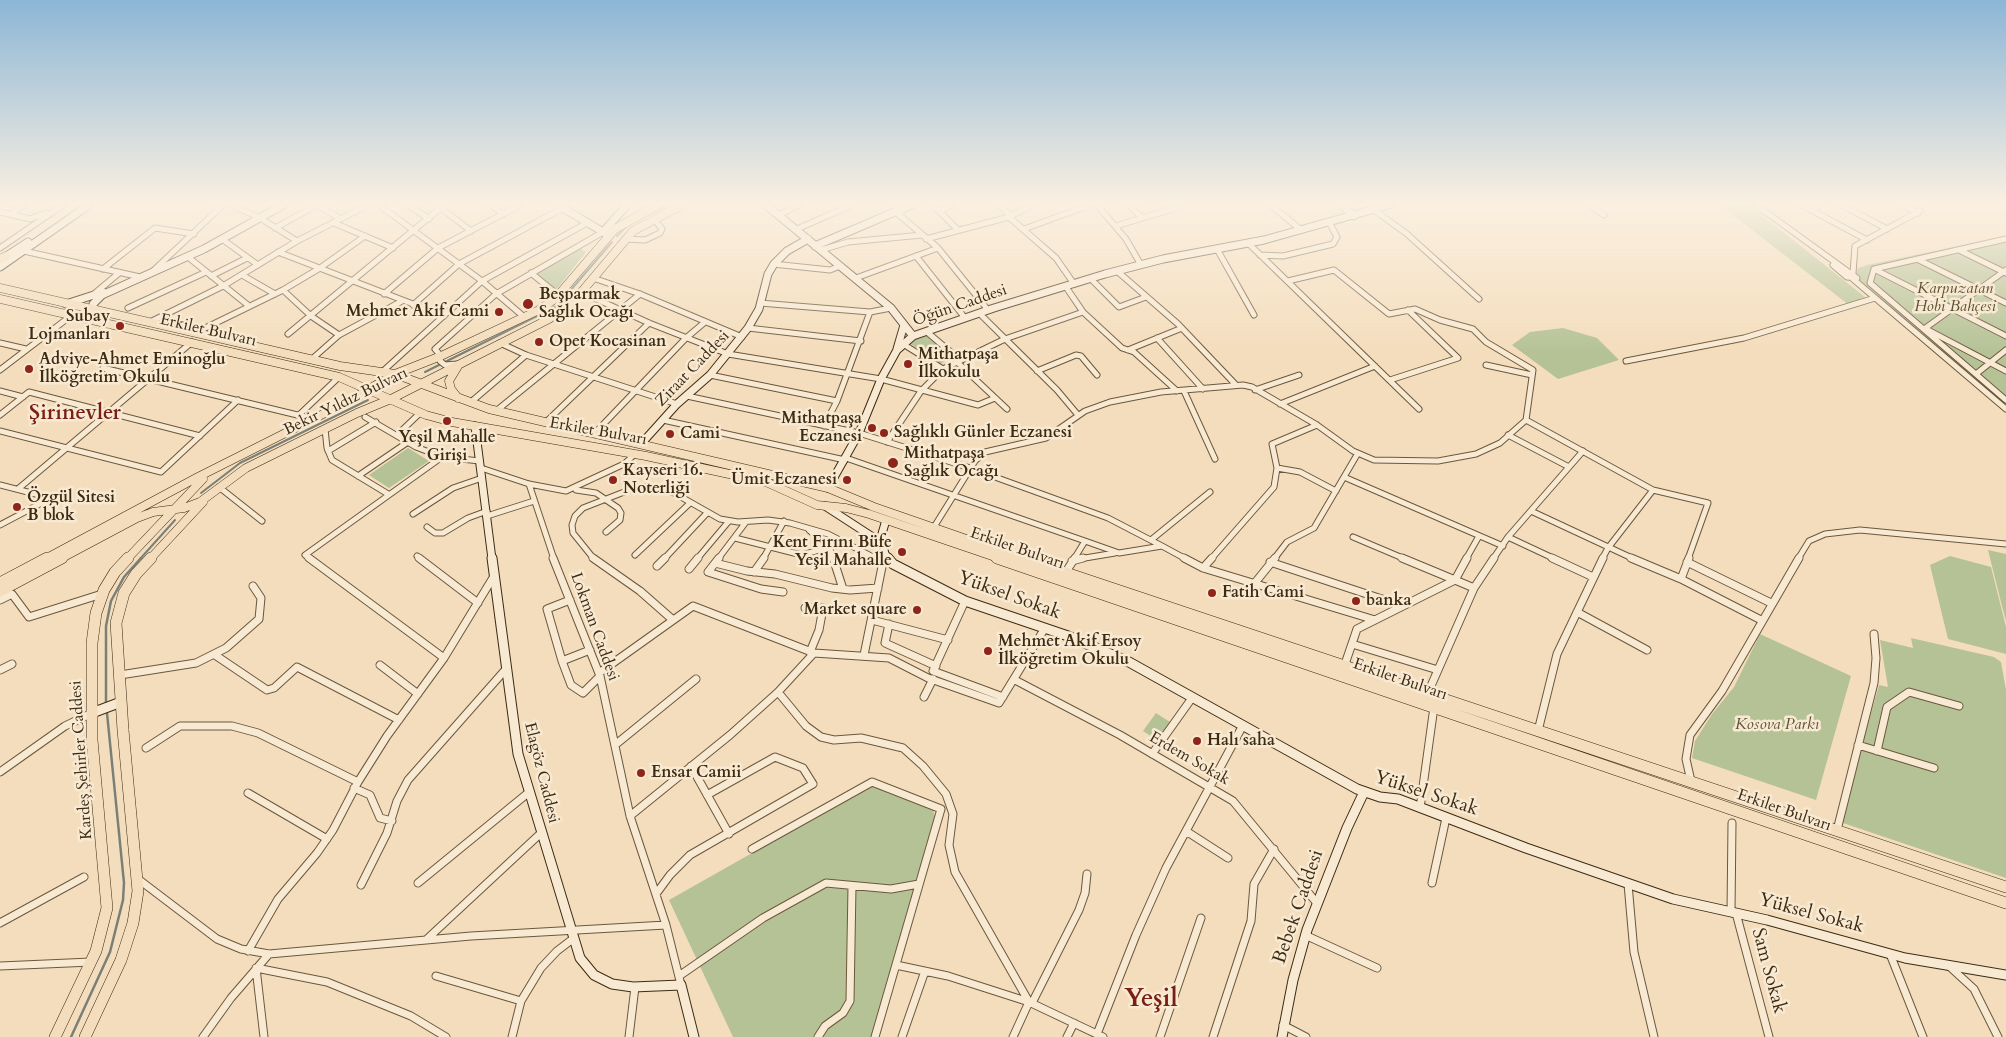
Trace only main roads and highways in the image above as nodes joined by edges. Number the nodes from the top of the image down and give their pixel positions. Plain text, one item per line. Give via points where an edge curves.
1 (591, 253) edge
2 (613, 253) edge
3 (0, 288) edge
4 (0, 299) edge
5 (530, 320) junction
6 (460, 362) junction
7 (395, 374) junction
8 (420, 383) junction
9 (369, 390) junction
10 (458, 398) junction
11 (391, 399) junction
12 (374, 406) junction
13 (405, 406) junction
14 (226, 463) junction
15 (802, 483) junction
16 (829, 489) junction
17 (792, 494) junction
18 (209, 496) junction
19 (150, 502) junction
20 (814, 503) junction
21 (825, 506) junction
22 (173, 510) junction
23 (160, 511) junction
24 (0, 583) edge
25 (0, 591) edge
26 (2006, 887) edge
27 (2006, 903) edge
28 (55, 1037) edge
29 (85, 1037) edge

1 - 5 main road, Bekir Yıldız Bulvarı via 558,295
2 - 5 main road, Bekir Yıldız Bulvarı via 560,312
3 - 7 main road, Erkilet Bulvarı via 312,359
4 - 9 main road, Erkilet Bulvarı via 339,377
5 - 6 main road, Bekir Yıldız Bulvarı via 500,343
5 - 7 main road, Bekir Yıldız Bulvarı
6 - 8 main road, Bekir Yıldız Bulvarı
6 - 10 main road via 449,381
7 - 8 main road, Erkilet Bulvarı
7 - 9 main road, Bekir Yıldız Bulvarı
8 - 10 main road, Erkilet Bulvarı
8 - 11 main road, Bekir Yıldız Bulvarı
9 - 11 main road, Erkilet Bulvarı
9 - 14 main road, Bekir Yıldız Bulvarı
10 - 15 main road, Erkilet Bulvarı via 496,411
11 - 12 main road, Bekir Yıldız Bulvarı
11 - 13 main road, Erkilet Bulvarı
12 - 13 main road
12 - 18 main road, Bekir Yıldız Bulvarı via 246,468
13 - 17 main road, Erkilet Bulvarı via 475,426 724,471 766,482
14 - 19 main road, Bekir Yıldız Bulvarı
14 - 22 main road, Kardeş Şehirler Caddesi via 196,484
15 - 16 main road, Erkilet Bulvarı
15 - 17 main road via 804,490
16 - 20 main road via 817,490 812,495
16 - 21 main road via 835,500
16 - 26 main road, Erkilet Bulvarı via 1064,573
17 - 20 main road, Erkilet Bulvarı
18 - 22 main road, Bekir Yıldız Bulvarı
18 - 29 main road via 136,574 124,593 117,617 121,702 138,879 135,913 126,946
19 - 23 main road via 168,501
19 - 24 main road, Bekir Yıldız Bulvarı
20 - 21 main road, Erkilet Bulvarı
21 - 27 main road, Erkilet Bulvarı via 869,514
22 - 23 main road, Bekir Yıldız Bulvarı
22 - 28 main road, Kardeş Şehirler Caddesi via 115,572 102,594 92,633 92,713 108,895 102,931 91,962
23 - 25 main road, Bekir Yıldız Bulvarı via 137,518

